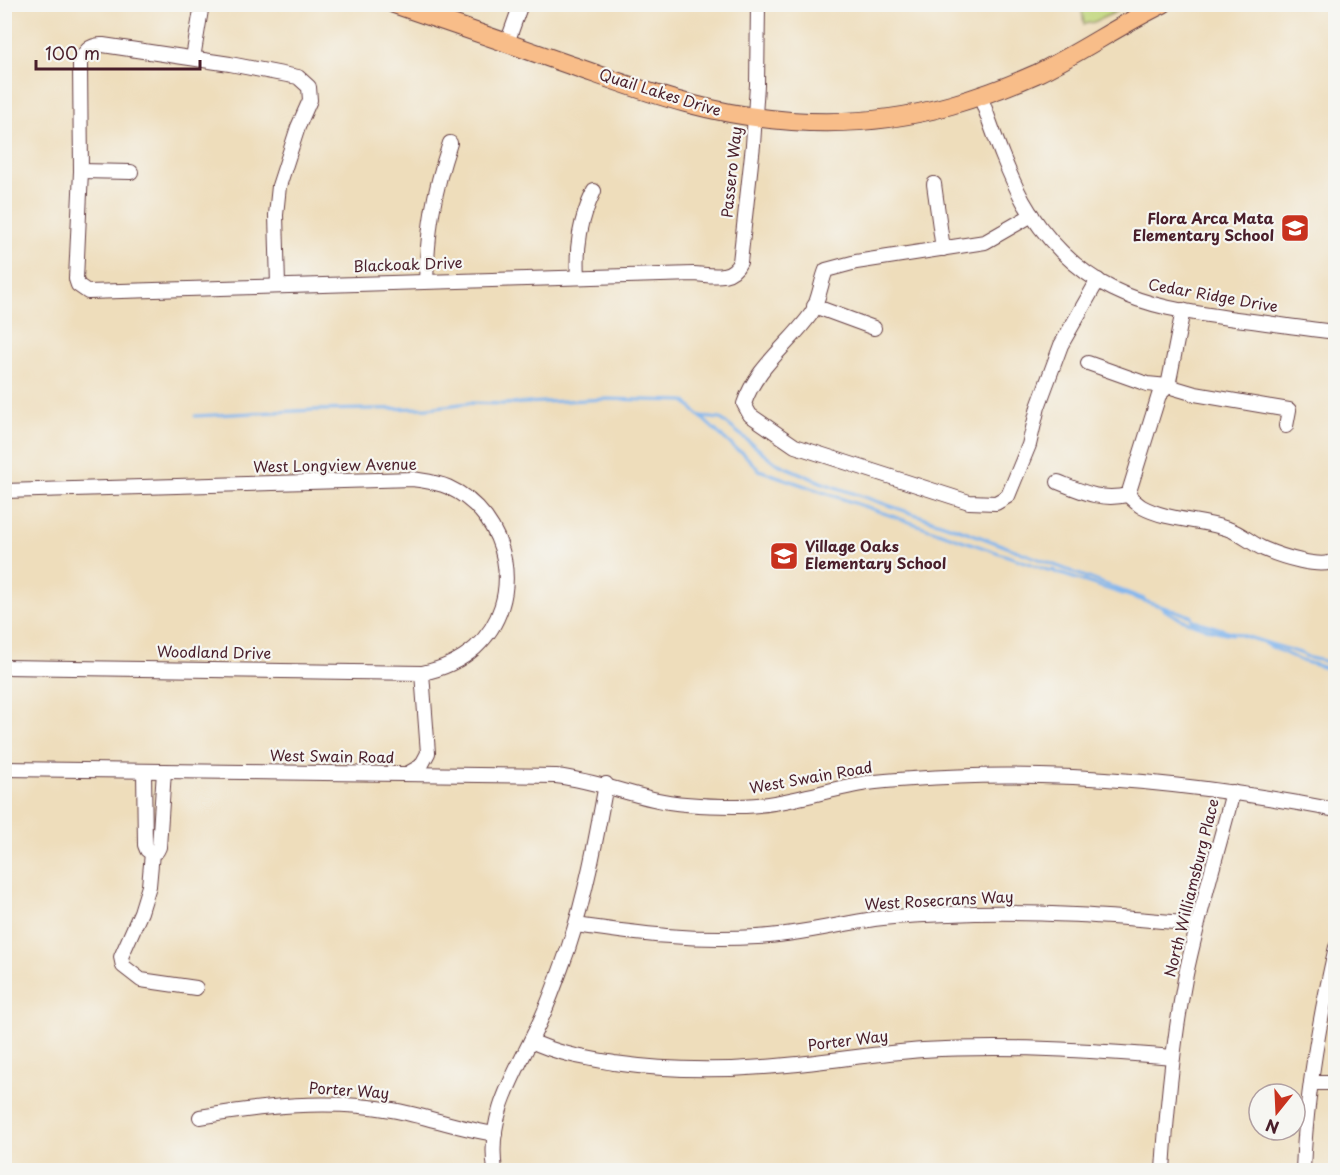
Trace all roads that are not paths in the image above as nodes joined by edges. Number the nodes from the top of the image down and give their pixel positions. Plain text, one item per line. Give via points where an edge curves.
1 (202, 4) edge
2 (394, 4) edge
3 (520, 4) edge
4 (758, 4) edge
5 (1163, 4) edge
6 (507, 43) junction
7 (193, 58) junction
8 (980, 95) junction
9 (754, 117) junction
10 (450, 143) dead end
11 (81, 171) junction
12 (131, 172) dead end
13 (934, 184) dead end
14 (594, 191) dead end
15 (1032, 215) junction
16 (943, 249) junction
17 (735, 270) joint
18 (578, 277) junction
19 (1098, 280) junction
20 (426, 281) junction
21 (278, 285) junction
22 (814, 306) junction
23 (1183, 310) junction
24 (874, 328) dead end
25 (1335, 332) edge
26 (1088, 363) dead end
27 (1168, 386) junction
28 (1286, 426) dead end
29 (1058, 482) dead end
30 (4, 490) edge
31 (1128, 495) junction
32 (1335, 560) edge
33 (4, 667) edge
34 (422, 673) junction
35 (4, 769) edge
36 (144, 771) junction
37 (164, 771) junction
38 (406, 774) junction
39 (606, 784) junction
40 (1233, 792) junction
41 (1335, 810) edge
42 (152, 853) junction
43 (576, 924) junction
44 (1197, 924) junction
45 (1335, 947) edge
46 (196, 988) dead end
47 (531, 1041) junction
48 (1173, 1057) junction
49 (1311, 1083) junction
50 (1335, 1083) edge
51 (200, 1117) dead end
52 (495, 1134) junction
53 (495, 1170) edge
54 (1163, 1170) edge
55 (1303, 1170) edge

1 - 7 street
2 - 6 main road, Quail Lakes Drive
3 - 6 street
4 - 9 street, Passero Way
5 - 8 main road, Quail Lakes Drive via 1035,74
6 - 9 main road, Quail Lakes Drive via 684,103
7 - 11 street via 103,45 86,50 80,64
7 - 21 street via 298,77 309,87 310,100 278,193
8 - 9 main road, Quail Lakes Drive via 908,115 870,120 806,122
8 - 15 street, Cedar Ridge Drive via 1007,167
9 - 17 street, Passero Way via 740,262
10 - 20 street via 433,200
11 - 12 street
11 - 21 street, Blackoak Drive via 76,279 88,292
13 - 16 street
14 - 18 street via 579,231
15 - 16 street via 985,242
15 - 19 street, Cedar Ridge Drive via 1057,247
16 - 22 street via 826,270
17 - 18 street, Blackoak Drive via 724,275
18 - 20 street, Blackoak Drive
19 - 22 street via 1061,345 1008,496 996,503 969,502 795,446 750,416 744,404 748,391
19 - 23 street, Cedar Ridge Drive via 1138,300
20 - 21 street, Blackoak Drive
22 - 24 street
23 - 25 street, Cedar Ridge Drive
23 - 27 street
26 - 27 street via 1146,384
27 - 28 street via 1289,410
27 - 31 street via 1159,395
29 - 31 street via 1100,498
30 - 34 street, West Longview Avenue via 413,479 448,487 472,502 489,521 503,551 506,588 501,610 475,648 441,669
31 - 32 street via 1141,507 1231,530 1264,549 1316,564
33 - 34 street, Woodland Drive
34 - 38 street via 428,753 421,766
35 - 36 street, West Swain Road
36 - 37 street, West Swain Road
36 - 42 street via 145,845
37 - 38 street, West Swain Road
37 - 42 street via 159,847
38 - 39 street, West Swain Road via 556,776
39 - 40 street, West Swain Road via 653,799 736,807 793,800 867,783 963,777 1081,777
39 - 43 street
40 - 41 street, West Swain Road
40 - 44 street, North Williamsburg Place
42 - 46 street via 149,886 121,957 123,966 141,980
43 - 44 street, West Rosecrans Way via 651,936 706,939 759,937 876,919 954,914 1102,916
43 - 47 street
44 - 48 street, North Williamsburg Place
45 - 49 street
47 - 48 street, Porter Way via 553,1052 586,1059 683,1069 744,1069 983,1047
47 - 52 street via 502,1101
48 - 54 street, North Williamsburg Place
49 - 50 street
49 - 55 street
51 - 52 street, Porter Way via 272,1106 335,1104 389,1110
52 - 53 street

